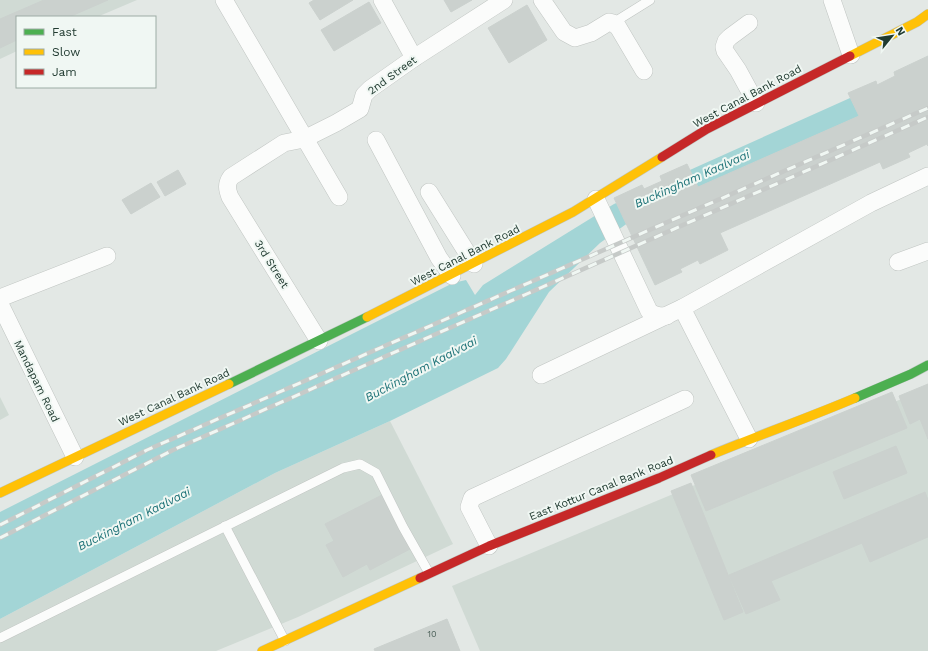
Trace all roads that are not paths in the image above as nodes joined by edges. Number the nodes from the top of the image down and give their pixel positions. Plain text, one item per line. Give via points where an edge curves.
1 (224, 0) edge
2 (382, 0) edge
3 (504, 0) edge
4 (542, 0) edge
5 (650, 0) edge
6 (832, 0) edge
7 (928, 14) edge
8 (613, 23) junction
9 (750, 23) dead end
10 (851, 55) junction
11 (414, 58) junction
12 (644, 71) dead end
13 (756, 104) junction
14 (304, 139) junction
15 (376, 140) dead end
16 (928, 176) edge
17 (227, 186) joint
18 (429, 192) dead end
19 (338, 197) dead end
20 (598, 203) junction
21 (928, 251) edge
22 (107, 256) dead end
23 (898, 262) dead end
24 (474, 264) junction
25 (452, 276) junction
26 (0, 298) edge
27 (0, 304) edge
28 (682, 308) junction
29 (667, 316) junction
30 (319, 341) junction
31 (928, 365) edge
32 (541, 375) dead end
33 (685, 399) dead end
34 (749, 439) junction
35 (75, 457) junction
36 (0, 493) edge
37 (225, 526) junction
38 (489, 546) junction
39 (430, 574) junction
40 (0, 638) edge
41 (288, 646) edge
42 (262, 651) edge

1 - 14 street
2 - 11 street
3 - 11 street, 2nd Street
4 - 8 street via 564,32 575,38 591,33 609,22
5 - 8 lane
6 - 10 street
7 - 10 street, West Canal Bank Road
8 - 12 street via 618,27
9 - 13 street via 730,37 724,47
10 - 13 street, West Canal Bank Road
11 - 14 street, 2nd Street via 370,89 364,95 360,109
13 - 20 street, West Canal Bank Road via 707,129
14 - 17 street, 2nd Street via 284,143 231,177
14 - 19 street
15 - 25 street via 439,258
16 - 28 street via 871,203
17 - 30 street, 3rd Street via 230,197
18 - 24 street
20 - 24 street, West Canal Bank Road
20 - 29 street via 649,311 654,315
21 - 23 street
22 - 26 street
24 - 25 street, West Canal Bank Road
25 - 30 street, West Canal Bank Road
27 - 35 street, Mandapam Road
28 - 29 street
28 - 34 street
29 - 32 street
30 - 35 street, West Canal Bank Road
31 - 34 street, East Kottur Canal Bank Road via 824,411
33 - 38 street via 472,498 469,507 471,513
34 - 38 street, East Kottur Canal Bank Road
35 - 36 street, West Canal Bank Road
37 - 39 lane via 343,468 360,464 376,473
37 - 40 lane
37 - 41 lane
38 - 39 street, East Kottur Canal Bank Road
39 - 41 street, East Kottur Canal Bank Road
41 - 42 street, East Kottur Canal Bank Road

